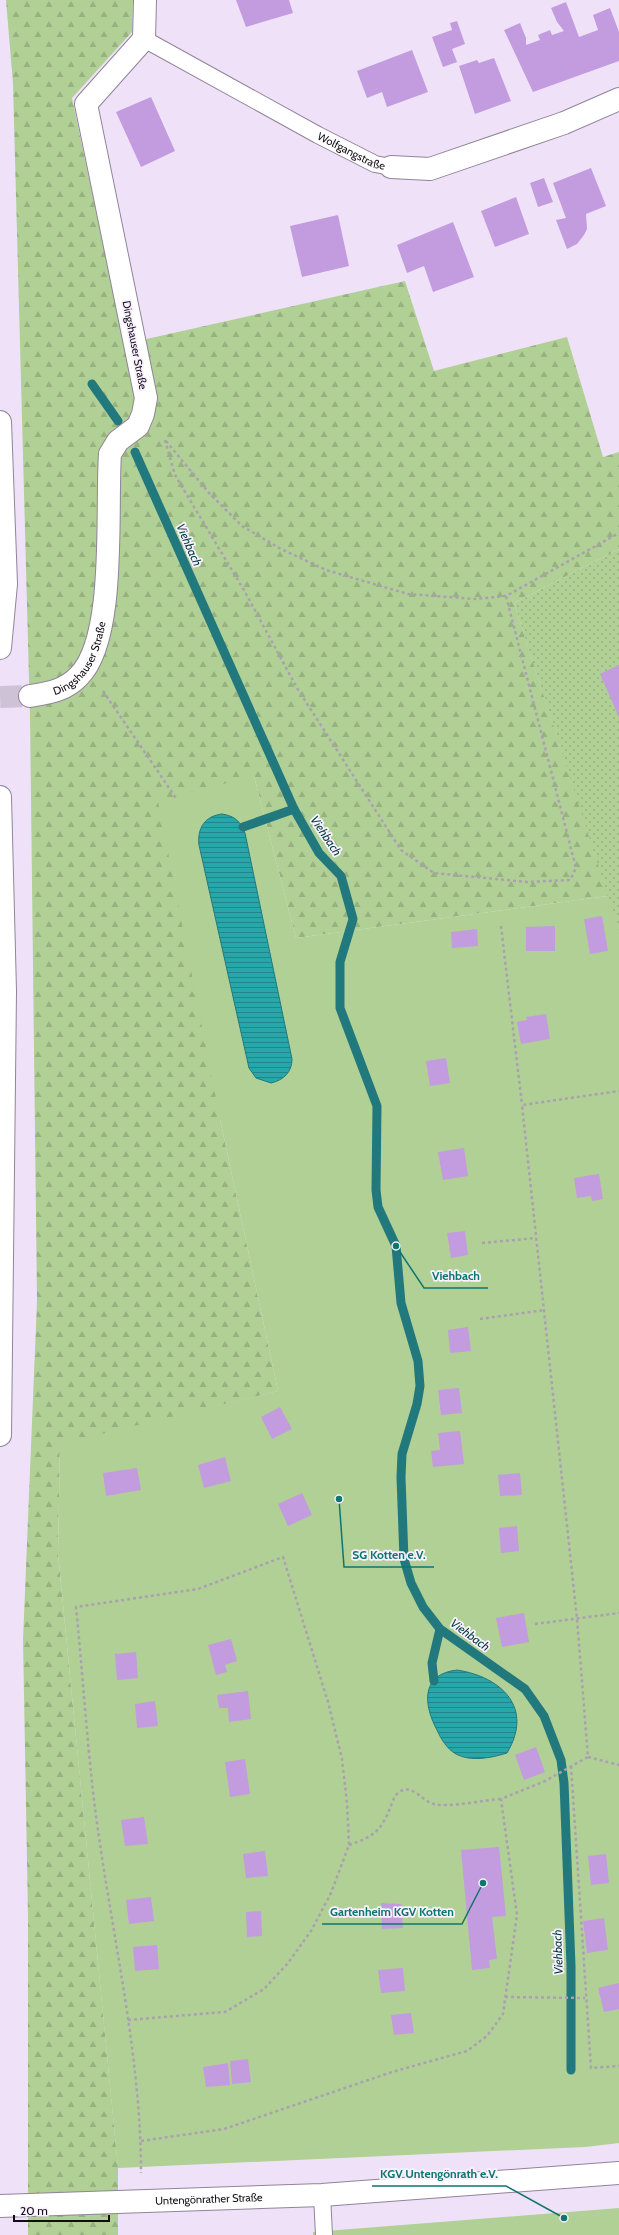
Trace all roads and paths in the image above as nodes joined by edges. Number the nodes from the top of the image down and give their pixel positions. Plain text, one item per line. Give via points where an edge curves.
1 (145, 0) edge
2 (144, 39) junction
3 (619, 99) edge
4 (391, 167) joint
5 (0, 422) edge
6 (138, 426) junction
7 (166, 440) junction
8 (619, 532) edge
9 (506, 596) junction
10 (0, 648) edge
11 (84, 671) junction
12 (30, 696) tunnel mouth
13 (0, 797) edge
14 (176, 798) dead end
15 (501, 926) dead end
16 (619, 1091) edge
17 (522, 1104) junction
18 (536, 1238) junction
19 (482, 1243) dead end
20 (545, 1310) junction
21 (480, 1319) dead end
22 (0, 1435) edge
23 (619, 1613) edge
24 (577, 1618) junction
25 (535, 1624) dead end
26 (588, 1757) junction
27 (619, 1765) edge
28 (571, 1766) junction
29 (501, 1799) junction
30 (349, 1845) junction
31 (506, 1997) junction
32 (586, 1998) junction
33 (128, 2020) junction
34 (619, 2066) edge
35 (141, 2141) junction
36 (619, 2173) edge
37 (322, 2195) junction
38 (140, 2201) junction
39 (0, 2206) edge
40 (324, 2235) edge

1 - 2 main road
2 - 4 lane, Wolfgangstraße via 318,136 375,164
2 - 6 main road, Dingshauser Straße via 86,104 146,398
3 - 4 main road, Wolfgangstraße via 564,122 430,169
5 - 10 main road via 6,584
6 - 7 path
6 - 11 main road, Dingshauser Straße via 118,442 110,454 105,600 96,646
7 - 9 path via 209,493 242,526 281,549 326,570 408,594 475,599
7 - 9 path via 175,476 245,592 297,688 401,850 434,873 527,882 570,880 576,868
8 - 9 path
11 - 12 main road, Dingshauser Straße via 62,689
11 - 14 path via 96,680
13 - 22 main road via 5,991
15 - 17 path
16 - 17 path
17 - 18 path
18 - 19 path
18 - 20 path
20 - 21 path
20 - 24 path
23 - 24 path
24 - 25 path
24 - 26 path
26 - 27 path
26 - 28 path
28 - 29 path via 545,1781
28 - 32 path
29 - 30 path via 444,1806 433,1804 414,1791 405,1789 397,1793 380,1828 370,1838
29 - 31 path via 517,1915
30 - 33 path via 331,1893 311,1931 264,1990 225,2012
30 - 33 path via 342,1759 328,1702 283,1557 198,1589 76,1607 100,1843
31 - 32 path
31 - 35 path via 503,2014 487,2036 467,2051 392,2072 224,2129
32 - 34 path via 591,2068
33 - 35 path
35 - 38 path
36 - 37 main road, Untengönrather Straße
37 - 38 main road, Untengönrather Straße
37 - 40 lane
38 - 39 main road, Untengönrather Straße

